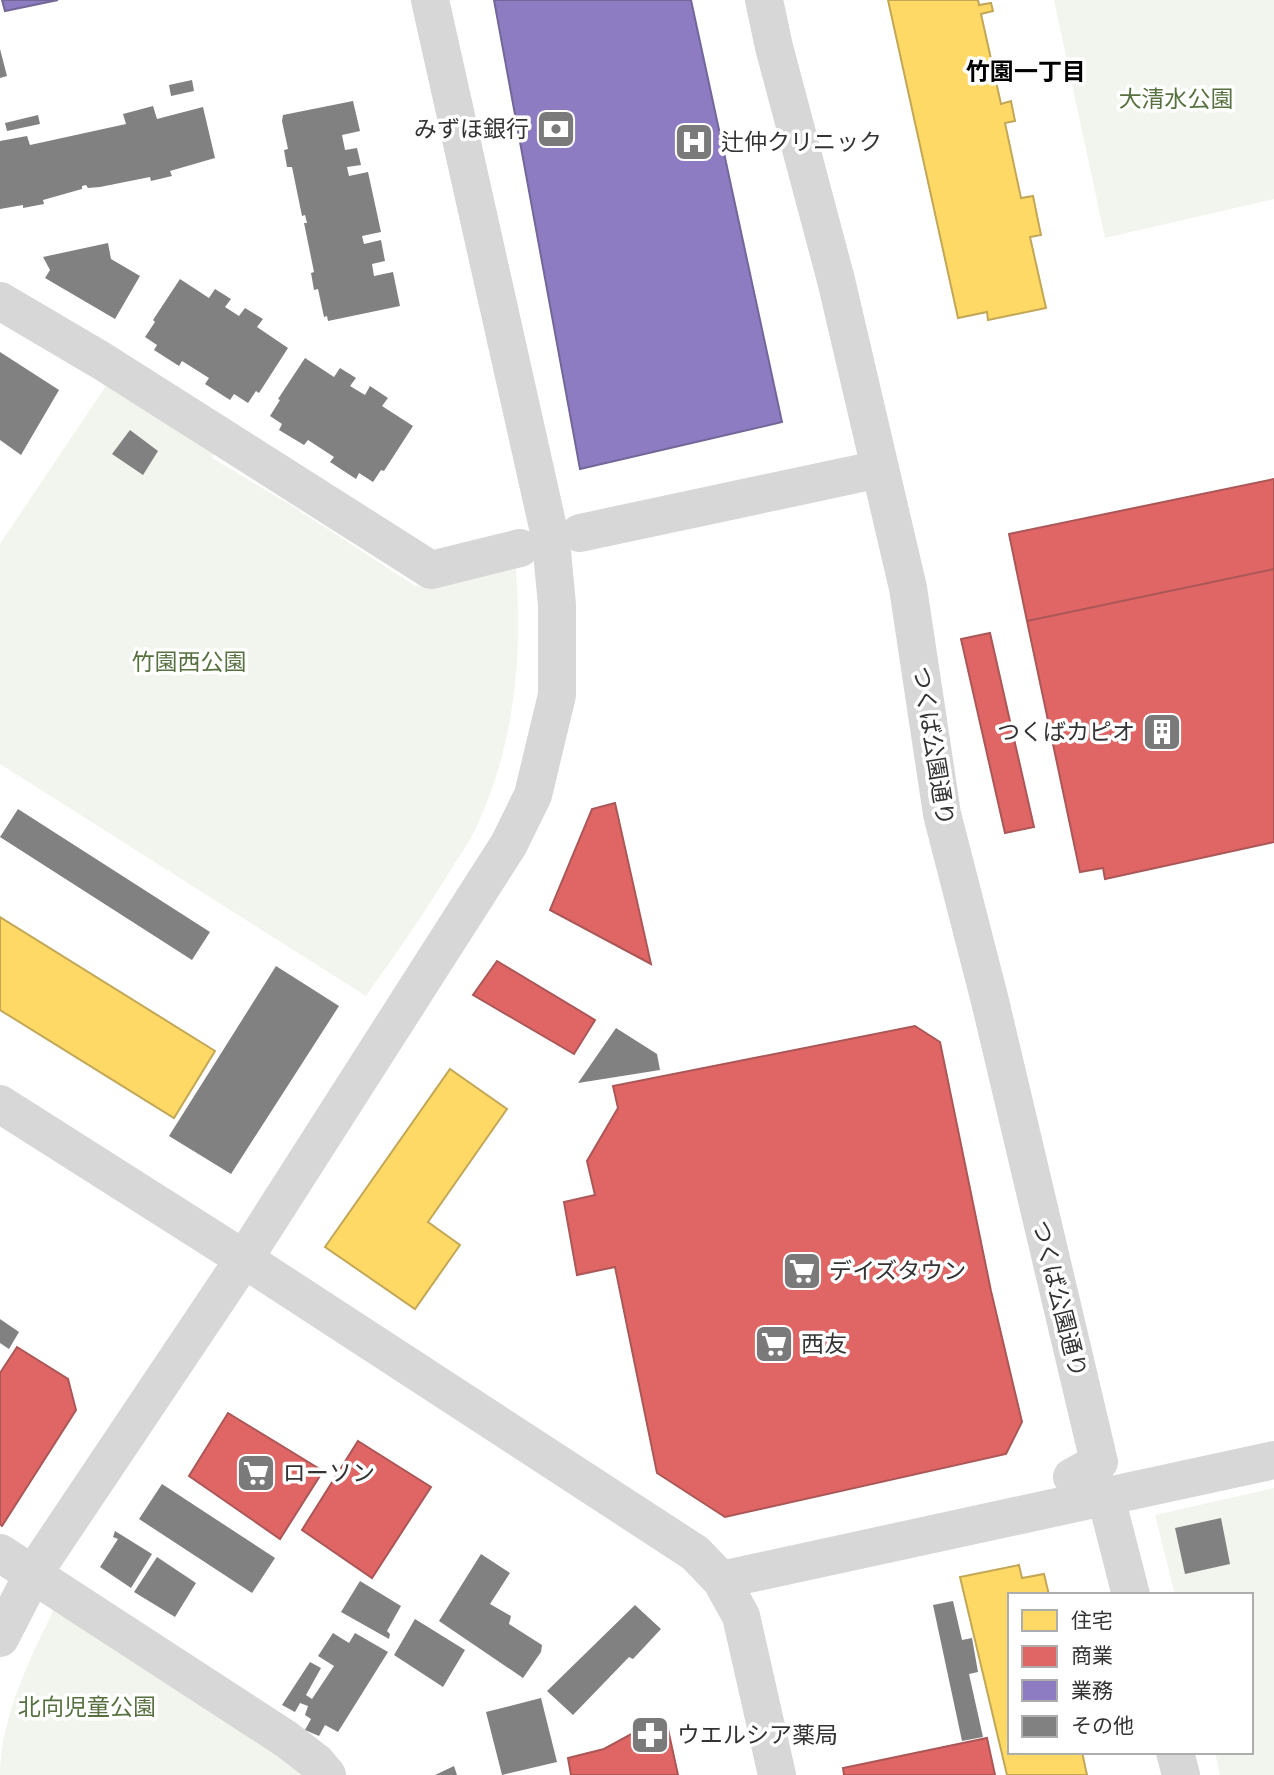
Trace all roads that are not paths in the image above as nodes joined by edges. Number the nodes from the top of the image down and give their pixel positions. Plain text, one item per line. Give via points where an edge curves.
1 (430, 0) edge
2 (764, 0) edge
3 (0, 301) edge
4 (880, 469) junction
5 (580, 533) dead end
6 (520, 548) dead end
7 (0, 1104) edge
8 (244, 1259) junction
9 (1274, 1460) edge
10 (1072, 1477) dead end
11 (1111, 1517) dead end
12 (0, 1553) edge
13 (33, 1574) junction
14 (721, 1580) junction
15 (1130, 1593) edge
16 (0, 1638) edge
17 (1176, 1754) edge
18 (327, 1775) edge
19 (777, 1775) edge
20 (1181, 1775) edge

1 - 8 street via 551,541 558,605 557,695 534,795 509,844
2 - 4 street, つくば公園通り
3 - 6 street via 431,570
4 - 5 street
4 - 10 street, つくば公園通り via 908,588 942,814 1099,1462
7 - 8 street
8 - 13 street
8 - 14 street via 676,1540
9 - 14 street
11 - 15 street
12 - 13 street
13 - 16 street
13 - 18 street via 286,1739
14 - 19 street via 737,1606 745,1632
17 - 20 street

